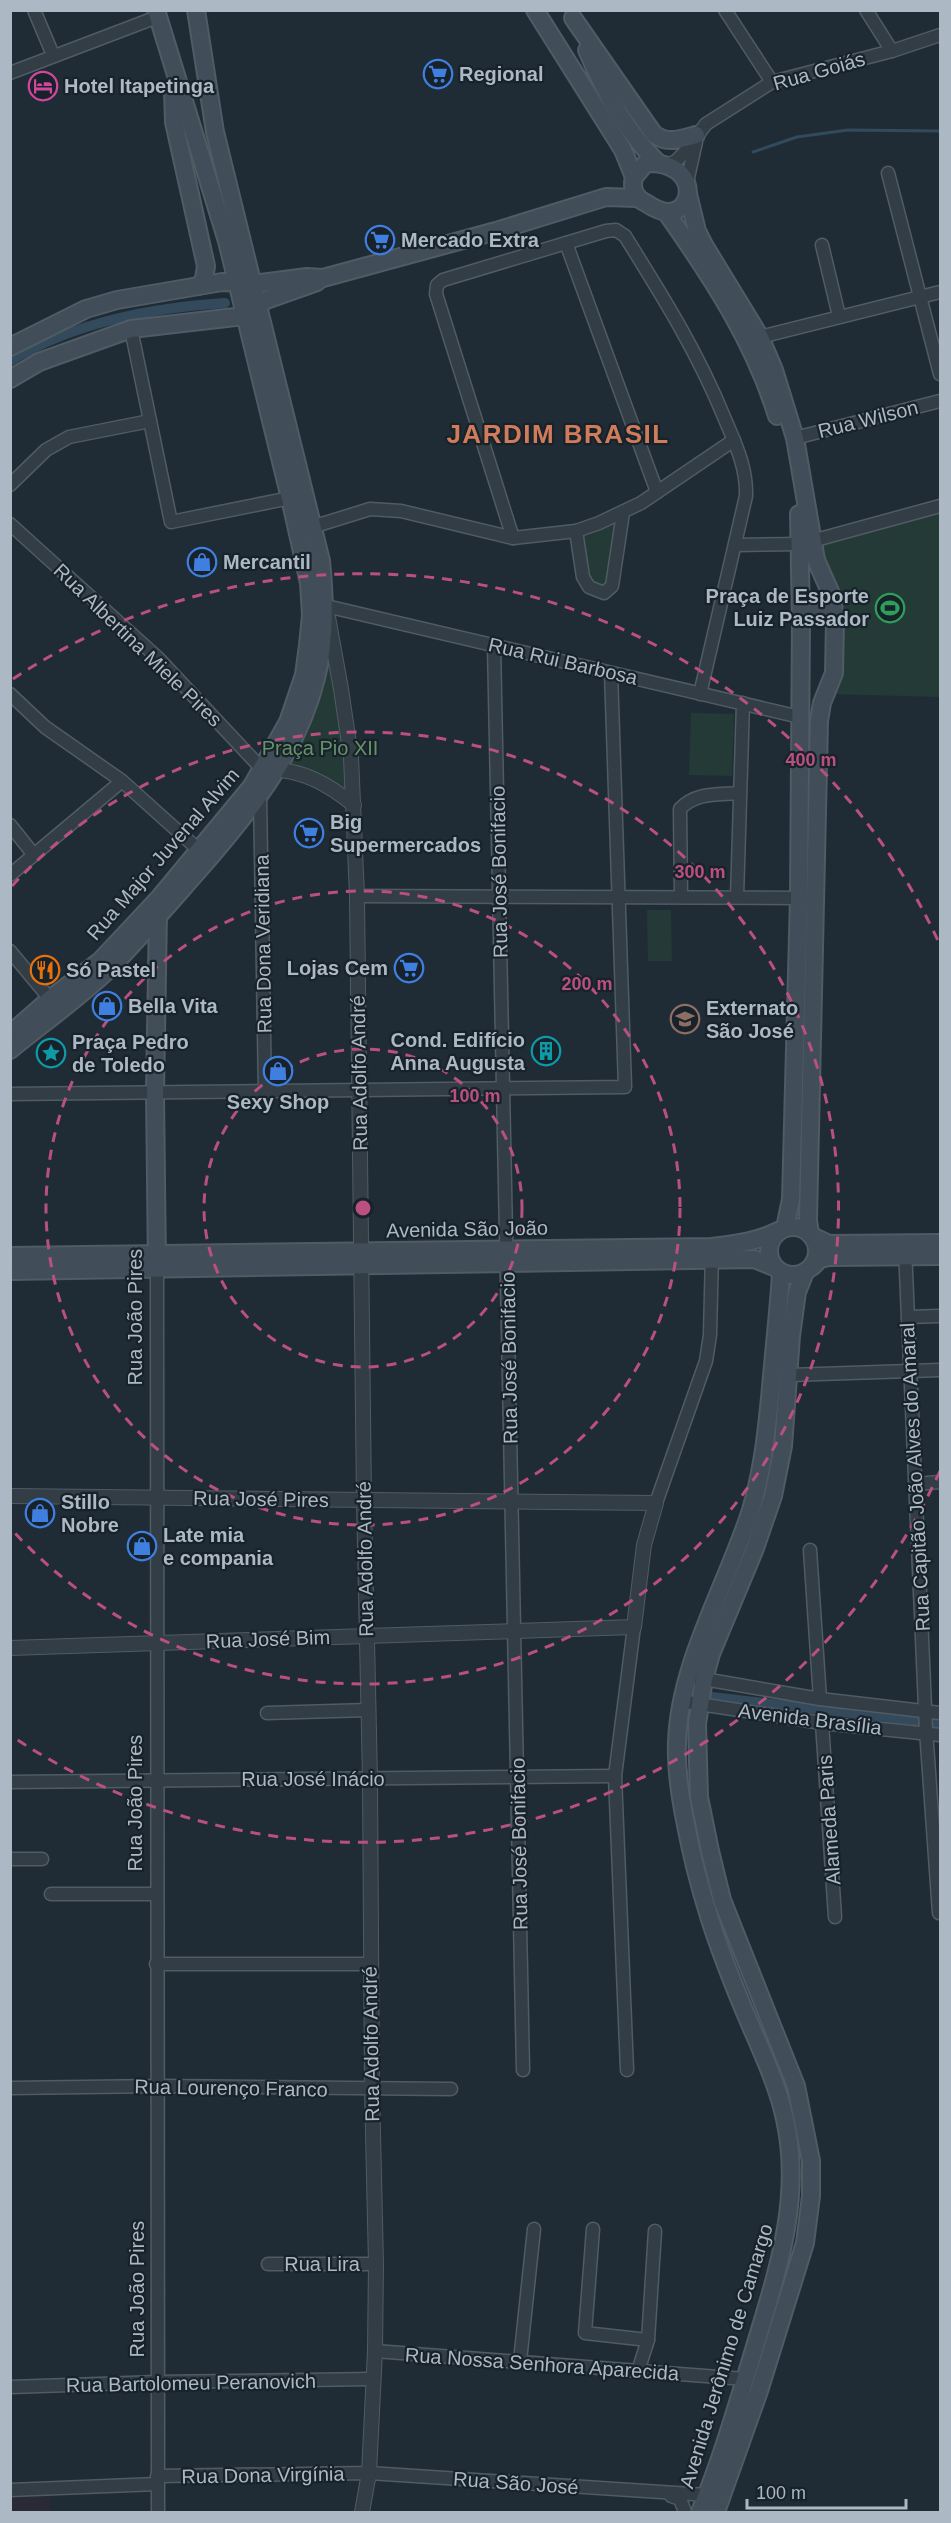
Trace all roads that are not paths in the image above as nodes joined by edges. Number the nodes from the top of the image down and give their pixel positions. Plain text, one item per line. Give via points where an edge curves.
1 (34, 10) edge
2 (196, 10) edge
3 (535, 10) edge
4 (725, 10) edge
5 (866, 10) edge
6 (156, 14) edge
7 (571, 14) edge
8 (940, 35) edge
9 (892, 51) junction
10 (53, 55) junction
11 (173, 70) junction
12 (10, 73) edge
13 (772, 82) junction
14 (701, 129) junction
15 (663, 164) junction
16 (888, 173) dead end
17 (633, 179) junction
18 (687, 188) junction
19 (606, 197) junction
20 (637, 198) junction
21 (666, 212) junction
22 (566, 243) junction
23 (822, 244) dead end
24 (322, 278) junction
25 (244, 283) junction
26 (199, 286) junction
27 (940, 292) edge
28 (920, 297) junction
29 (251, 311) junction
30 (839, 316) junction
31 (131, 329) junction
32 (760, 337) junction
33 (10, 347) edge
34 (940, 374) edge
35 (10, 379) edge
36 (940, 401) edge
37 (150, 422) junction
38 (795, 438) junction
39 (734, 440) junction
40 (10, 485) edge
41 (657, 492) junction
42 (290, 498) junction
43 (940, 506) edge
44 (624, 513) junction
45 (10, 524) edge
46 (312, 527) junction
47 (576, 531) junction
48 (513, 538) junction
49 (806, 543) junction
50 (735, 545) junction
51 (326, 606) junction
52 (835, 621) junction
53 (801, 622) junction
54 (494, 645) junction
55 (611, 673) junction
56 (801, 683) junction
57 (828, 689) junction
58 (700, 693) junction
59 (10, 694) edge
60 (742, 703) junction
61 (800, 717) junction
62 (269, 769) junction
63 (122, 781) junction
64 (740, 794) junction
65 (260, 797) junction
66 (354, 805) junction
67 (10, 825) edge
68 (206, 853) junction
69 (34, 855) junction
70 (10, 875) edge
71 (357, 896) junction
72 (499, 896) junction
73 (160, 897) junction
74 (620, 897) junction
75 (681, 897) junction
76 (738, 897) junction
77 (799, 898) junction
78 (157, 917) junction
79 (10, 951) edge
80 (50, 999) junction
81 (66, 1006) junction
82 (10, 1034) edge
83 (10, 1050) edge
84 (503, 1089) junction
85 (359, 1091) junction
86 (265, 1092) junction
87 (155, 1093) junction
88 (10, 1094) edge
89 (781, 1230) junction
90 (811, 1235) junction
91 (940, 1243) edge
92 (905, 1250) junction
93 (712, 1253) junction
94 (10, 1256) edge
95 (507, 1256) junction
96 (940, 1256) edge
97 (361, 1258) junction
98 (93, 1263) junction
99 (157, 1263) junction
100 (777, 1270) junction
101 (809, 1270) junction
102 (10, 1271) edge
103 (940, 1316) edge
104 (908, 1317) junction
105 (910, 1370) junction
106 (940, 1370) edge
107 (789, 1375) junction
108 (940, 1482) edge
109 (915, 1484) junction
110 (10, 1496) edge
111 (155, 1497) junction
112 (364, 1500) junction
113 (512, 1502) junction
114 (656, 1503) junction
115 (810, 1550) dead end
116 (634, 1627) junction
117 (514, 1631) junction
118 (366, 1636) junction
119 (156, 1643) junction
120 (10, 1648) edge
121 (696, 1678) junction
122 (820, 1699) junction
123 (680, 1701) junction
124 (699, 1704) junction
125 (368, 1710) junction
126 (267, 1713) dead end
127 (925, 1713) junction
128 (940, 1713) edge
129 (822, 1723) junction
130 (926, 1732) junction
131 (940, 1735) edge
132 (615, 1776) junction
133 (517, 1778) junction
134 (370, 1779) junction
135 (156, 1781) junction
136 (10, 1782) edge
137 (42, 1859) dead end
138 (10, 1860) edge
139 (51, 1894) dead end
140 (156, 1894) junction
141 (939, 1912) dead end
142 (835, 1917) dead end
143 (156, 1964) junction
144 (370, 1964) junction
145 (524, 2070) dead end
146 (627, 2070) dead end
147 (159, 2086) junction
148 (10, 2088) edge
149 (372, 2089) junction
150 (451, 2089) dead end
151 (534, 2229) dead end
152 (593, 2229) dead end
153 (655, 2231) dead end
154 (268, 2264) dead end
155 (376, 2264) junction
156 (648, 2340) junction
157 (375, 2351) junction
158 (520, 2361) junction
159 (638, 2370) junction
160 (372, 2379) junction
161 (746, 2379) junction
162 (158, 2382) junction
163 (10, 2387) edge
164 (369, 2473) junction
165 (157, 2480) junction
166 (10, 2490) edge
167 (664, 2493) junction
168 (707, 2495) junction
169 (158, 2512) edge
170 (362, 2512) edge
171 (685, 2512) edge
172 (700, 2512) edge
173 (716, 2512) edge

1 - 10 street
2 - 25 main road
3 - 17 main road via 623,150
4 - 13 street
5 - 9 street
6 - 10 street
6 - 11 main road
7 - 14 main road via 659,139 668,141
7 - 15 main road via 597,73 627,125 645,149
8 - 9 street, Rua Goiás
9 - 13 street, Rua Goiás
10 - 12 street
11 - 25 main road
11 - 26 main road via 174,122 206,266
13 - 14 street, Rua Goiás
14 - 15 street, Rua Goiás via 684,153
14 - 18 street
15 - 17 main road via 646,163
15 - 18 main road via 680,172
16 - 28 street
17 - 19 main road
17 - 20 main road
18 - 21 main road via 683,204
18 - 32 main road via 697,231
19 - 20 main road
19 - 24 main road
20 - 21 main road
21 - 49 main road via 714,282 760,369 788,454
22 - 39 street via 606,231 616,230 625,236 681,325
22 - 41 street
22 - 48 street via 437,285 436,294
23 - 30 street
24 - 25 main road
24 - 29 main road via 310,286 266,300
25 - 26 main road
25 - 29 main road
26 - 33 main road via 87,309
27 - 28 street
28 - 30 street
28 - 34 street
29 - 31 main road
29 - 42 main road
29 - 46 main road
30 - 32 street
31 - 35 main road via 39,362
31 - 37 street
32 - 38 main road
36 - 38 street, Rua Wilson
37 - 40 street via 69,437 46,450
37 - 42 street via 171,522
38 - 49 main road
39 - 41 street
39 - 50 street via 746,481
41 - 44 street
42 - 62 main road via 309,583 311,615 304,675
43 - 49 street
44 - 47 street
44 - 47 street via 612,586 604,593 589,587 583,577
45 - 62 street, Rua Albertina Miele Pires via 158,658
46 - 48 street via 370,509 401,511
46 - 51 main road
47 - 48 street
49 - 50 street
49 - 52 main road via 832,596
49 - 53 main road
50 - 58 street
51 - 54 street, Rua Rui Barbosa
51 - 62 main road via 316,679 304,716
51 - 66 street, Rua Adolfo André via 343,700
52 - 53 main road via 818,611
52 - 57 main road via 834,674
53 - 56 main road
54 - 55 street, Rua Rui Barbosa
54 - 72 street, Rua José Bonifacio
55 - 58 street, Rua Rui Barbosa
55 - 74 street
56 - 57 main road via 807,691
56 - 61 main road
57 - 90 main road via 819,721 808,1220
58 - 60 street, Rua Rui Barbosa
59 - 63 street via 45,727
60 - 61 street, Rua Rui Barbosa
60 - 64 street
61 - 77 main road
62 - 65 main road, Rua Major Juvenal Alvim
62 - 66 street via 313,777
62 - 68 main road, Rua Major Juvenal Alvim via 252,786
63 - 68 street
63 - 69 street
64 - 75 street via 698,796 680,809
64 - 76 street
65 - 68 main road, Rua Major Juvenal Alvim
65 - 86 street, Rua Dona Veridiana
66 - 71 street, Rua Adolfo André
67 - 69 street
68 - 73 main road, Rua Major Juvenal Alvim
68 - 78 main road, Rua Major Juvenal Alvim
69 - 70 street
71 - 72 street
71 - 85 street, Rua Adolfo André
72 - 74 street
72 - 84 street, Rua José Bonifacio
73 - 78 main road
73 - 80 main road, Rua Major Juvenal Alvim via 100,961
74 - 75 street
74 - 84 street via 626,1087
75 - 76 street
76 - 77 street
77 - 89 main road via 791,1199
78 - 81 main road, Rua Major Juvenal Alvim via 105,973
78 - 87 main road
79 - 80 street
80 - 81 street
80 - 82 main road, Rua Major Juvenal Alvim
81 - 83 main road, Rua Major Juvenal Alvim
84 - 85 street
84 - 95 street, Rua José Bonifacio
85 - 86 street
85 - 97 street, Rua Adolfo André
86 - 87 street
87 - 88 street
87 - 99 main road, Rua João Pires
89 - 90 main road via 798,1227
89 - 93 main road, Avenida São João
89 - 100 main road via 772,1237 768,1253
90 - 92 main road via 829,1244
90 - 101 main road via 817,1252
91 - 92 main road
92 - 96 main road
92 - 101 main road via 829,1257 820,1259
92 - 104 street, Rua Capitão João Alves do Amaral
93 - 95 main road, Avenida São João
93 - 100 main road, Avenida São João via 754,1259
93 - 114 street via 711,1335 706,1361
94 - 98 main road, Avenida São João
95 - 97 main road, Avenida São João
95 - 113 street, Rua José Bonifacio
97 - 99 main road, Avenida São João
97 - 112 street, Rua Adolfo André
98 - 99 main road, Avenida São João
98 - 102 main road, Avenida São João
99 - 111 street, Rua João Pires
100 - 101 main road via 797,1275
100 - 121 main road, Avenida Jerônimo de Camargo via 767,1425 759,1480
101 - 107 main road, Avenida Jerônimo de Camargo via 797,1292
103 - 104 street
104 - 105 street, Rua Capitão João Alves do Amaral
105 - 106 street
105 - 107 street
105 - 109 street, Rua Capitão João Alves do Amaral
107 - 121 main road, Avenida Jerônimo de Camargo via 783,1446 773,1496
108 - 109 street
109 - 127 street, Rua Capitão João Alves do Amaral
110 - 111 street, Rua José Pires
111 - 112 street, Rua José Pires
111 - 119 street, Rua João Pires
112 - 113 street, Rua José Pires
112 - 118 street, Rua Adolfo André
113 - 114 street, Rua José Pires
113 - 117 street, Rua José Bonifacio
114 - 116 street via 644,1545
115 - 122 street
116 - 117 street, Rua José Bim
116 - 132 street
117 - 118 street, Rua José Bim
117 - 133 street, Rua José Bonifacio
118 - 119 street, Rua José Bim
118 - 125 street, Rua Adolfo André
119 - 120 street, Rua José Bim
119 - 135 street, Rua João Pires
121 - 122 street, Avenida Brasília
121 - 123 main road, Avenida Jerônimo de Camargo
121 - 124 main road, Avenida Jerônimo de Camargo
122 - 127 street, Avenida Brasília
123 - 124 street, Avenida Brasília
123 - 161 main road, Avenida Jerônimo de Camargo via 676,1745 693,1867 707,1917 776,2088 790,2148 792,2178 786,2239
124 - 129 street, Avenida Brasília
124 - 173 main road, Avenida Jerônimo de Camargo via 697,1776 704,1829 722,1900 796,2086 811,2161 805,2242
125 - 126 street
125 - 134 street, Rua Adolfo André
127 - 128 street, Avenida Brasília
127 - 130 street, Rua Capitão João Alves do Amaral
129 - 130 street, Avenida Brasília
129 - 142 street, Alameda Paris
130 - 131 street, Avenida Brasília
130 - 141 street, Rua Capitão João Alves do Amaral
132 - 133 street, Rua José Inácio
132 - 146 street
133 - 134 street, Rua José Inácio
133 - 145 street, Rua José Bonifacio
134 - 135 street, Rua José Inácio
134 - 144 street, Rua Adolfo André
135 - 136 street, Rua José Inácio
135 - 140 street, Rua João Pires
137 - 138 street
139 - 140 street
140 - 143 street, Rua João Pires
143 - 144 street
143 - 147 street, Rua João Pires
144 - 149 street, Rua Adolfo André
147 - 148 street, Rua Lourenço Franco
147 - 149 street, Rua Lourenço Franco
147 - 162 street, Rua João Pires
149 - 150 street, Rua Lourenço Franco
149 - 155 street, Rua Adolfo André
151 - 158 street
152 - 156 street via 585,2332
153 - 156 street
154 - 155 street, Rua Lira
155 - 157 street, Rua Adolfo André
156 - 159 street
157 - 158 street, Rua Nossa Senhora Aparecida
157 - 160 street, Rua Adolfo André
158 - 159 street, Rua Nossa Senhora Aparecida
159 - 161 street, Rua Nossa Senhora Aparecida
160 - 162 street, Rua Bartolomeu Peranovich
160 - 164 street, Rua Adolfo André
161 - 168 main road, Avenida Jerônimo de Camargo
162 - 163 street, Rua Bartolomeu Peranovich
162 - 165 street, Rua João Pires
164 - 165 street, Rua Dona Virgínia
164 - 167 street, Rua São José
164 - 170 street, Rua Adolfo André
165 - 166 street, Rua Dona Virgínia
165 - 169 street, Rua João Pires
167 - 168 street, Rua São José
167 - 171 street via 680,2499
168 - 172 main road, Avenida Jerônimo de Camargo

